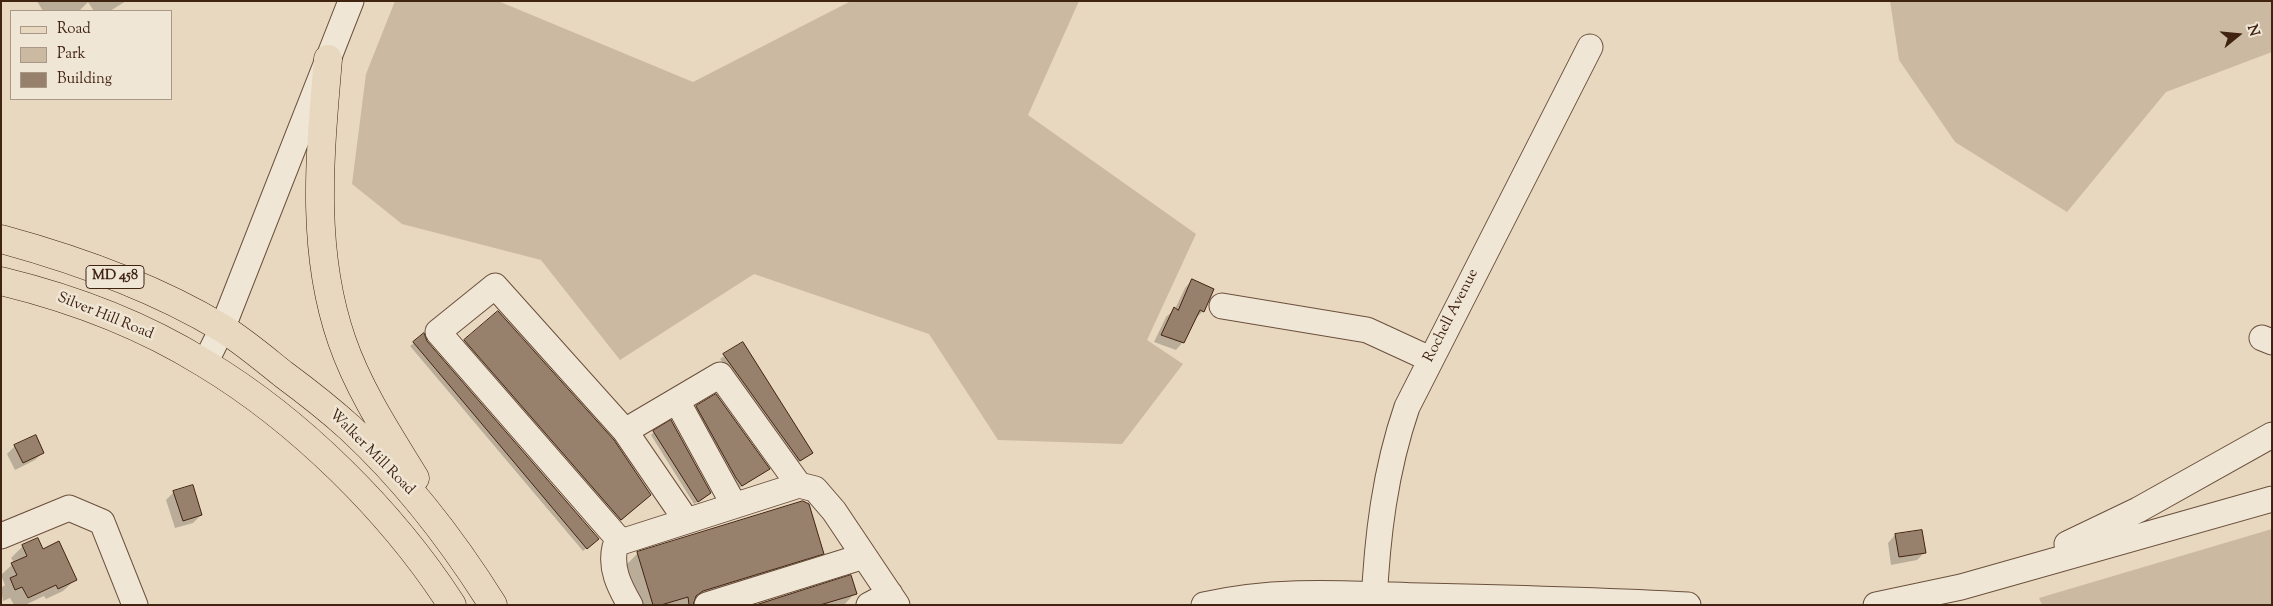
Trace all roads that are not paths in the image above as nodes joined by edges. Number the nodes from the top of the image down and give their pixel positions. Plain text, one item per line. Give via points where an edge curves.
1 (351, 1) edge
2 (1590, 47) dead end
3 (328, 59) junction
4 (1, 239) edge
5 (1, 281) edge
6 (1222, 306) dead end
7 (222, 329) junction
8 (1430, 359) junction
9 (205, 363) junction
10 (677, 400) junction
11 (625, 431) junction
12 (2272, 435) edge
13 (799, 485) junction
14 (2272, 499) edge
15 (734, 505) junction
16 (686, 520) junction
17 (1, 536) edge
18 (620, 542) junction
19 (864, 556) junction
20 (470, 569) junction
21 (2006, 573) junction
22 (1375, 600) edge
23 (886, 601) edge
24 (135, 605) edge
25 (452, 605) edge
26 (493, 605) edge
27 (630, 605) edge
28 (707, 605) edge
29 (1204, 605) edge
30 (1688, 605) edge
31 (1876, 605) edge

1 - 3 street
2 - 8 street, Rochell Avenue
3 - 7 street
3 - 20 main road via 319,197 327,279 342,341 376,415
4 - 7 main road, MD 458 via 94,268 140,287
5 - 9 main road, Silver Hill Road / MD 458 via 63,299 132,326
6 - 8 street via 1367,330
7 - 9 street
7 - 20 main road, Walker Mill Road via 350,428 400,479
8 - 22 street, Rochell Avenue via 1407,406 1393,446 1378,540
9 - 25 main road via 326,456 383,514
10 - 11 street
10 - 13 street via 720,375
10 - 15 street
11 - 16 street
11 - 18 street via 495,286 438,332
12 - 21 street via 2138,510
13 - 15 street
13 - 19 street via 815,489
14 - 21 street
15 - 16 street
16 - 18 street
17 - 24 street via 68,508 102,522
18 - 27 street via 614,547 612,559 619,585
19 - 23 street
19 - 28 street
20 - 26 main road, Walker Mill Road
21 - 31 street via 1961,587
22 - 29 street via 1300,594
22 - 30 street via 1611,600

